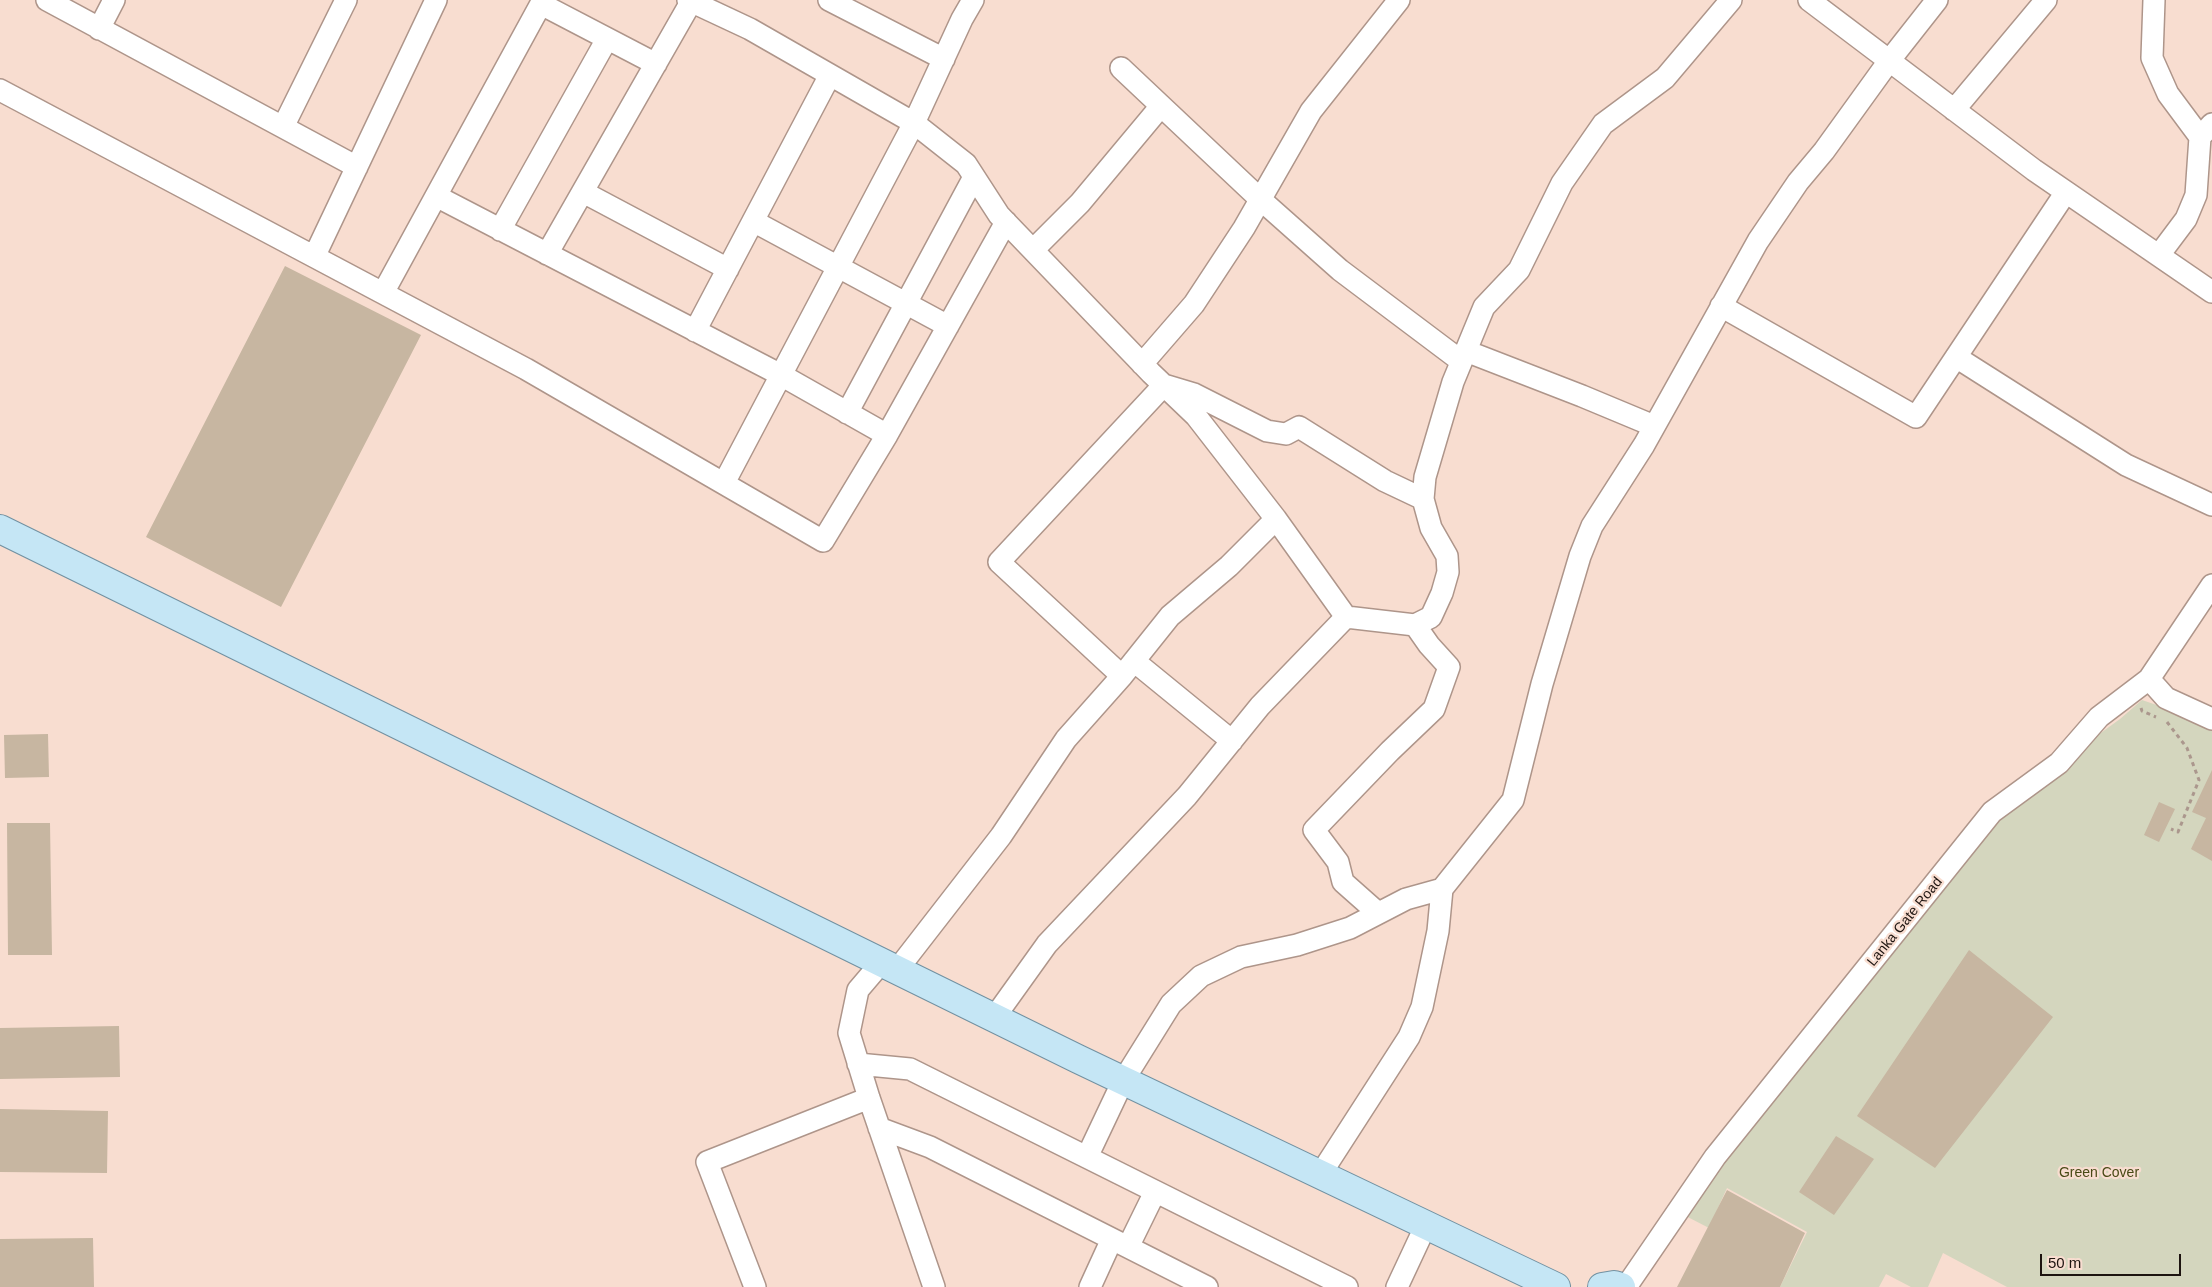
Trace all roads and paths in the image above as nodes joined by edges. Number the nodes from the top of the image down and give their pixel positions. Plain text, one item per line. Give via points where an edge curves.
1 (47, 0) edge
2 (114, 0) edge
3 (346, 0) edge
4 (436, 0) edge
5 (829, 0) edge
6 (973, 0) edge
7 (1399, 0) edge
8 (1732, 0) edge
9 (1809, 0) edge
10 (1937, 0) edge
11 (2046, 0) edge
12 (2154, 0) edge
13 (689, 1) edge
14 (542, 2) edge
15 (99, 29) junction
16 (607, 38) junction
17 (944, 59) junction
18 (1889, 61) junction
19 (656, 64) junction
20 (1121, 68) dead end
21 (830, 75) junction
22 (0, 90) edge
23 (1160, 106) junction
24 (1954, 110) junction
25 (914, 123) junction
26 (283, 127) junction
27 (2206, 131) edge
28 (357, 167) junction
29 (974, 177) junction
30 (583, 192) junction
31 (2066, 192) junction
32 (436, 196) junction
33 (1260, 199) junction
34 (753, 221) junction
35 (1006, 222) junction
36 (500, 230) junction
37 (1033, 250) junction
38 (548, 254) junction
39 (2159, 254) junction
40 (315, 255) junction
41 (839, 266) junction
42 (728, 269) junction
43 (2212, 292) edge
44 (383, 293) junction
45 (906, 303) junction
46 (1722, 306) junction
47 (948, 326) junction
48 (695, 331) junction
49 (1464, 356) junction
50 (1956, 357) junction
51 (1142, 364) junction
52 (781, 375) junction
53 (1164, 385) junction
54 (847, 412) junction
55 (1654, 426) junction
56 (887, 435) junction
57 (724, 483) junction
58 (1423, 499) junction
59 (2212, 505) edge
60 (1276, 519) junction
61 (0, 530) edge
62 (2212, 585) edge
63 (1346, 617) junction
64 (1415, 625) junction
65 (1128, 669) junction
66 (2141, 685) junction
67 (2212, 718) edge
68 (1232, 741) junction
69 (2171, 829) dead end
70 (1442, 890) junction
71 (1378, 913) junction
72 (889, 966) junction
73 (994, 1018) junction
74 (858, 1064) junction
75 (1123, 1081) junction
76 (869, 1098) junction
77 (879, 1128) junction
78 (1087, 1158) junction
79 (1320, 1175) junction
80 (1155, 1192) junction
81 (1426, 1225) junction
82 (1120, 1243) junction
83 (755, 1287) edge
84 (934, 1287) edge
85 (1090, 1287) edge
86 (1208, 1287) edge
87 (1347, 1287) edge
88 (1397, 1287) edge
89 (1556, 1287) edge
90 (1602, 1287) edge
91 (1621, 1287) edge
92 (1626, 1287) edge

1 - 15 street
2 - 15 street
3 - 26 street
4 - 28 street
5 - 17 street
6 - 17 street
7 - 33 street via 1311,111
8 - 49 street via 1665,78 1603,124 1562,183 1519,270 1484,307
9 - 18 street
10 - 18 street
11 - 24 street
12 - 27 street via 2152,58 2168,94
13 - 19 street
13 - 21 street via 750,29
14 - 16 street
14 - 32 street
15 - 26 street
16 - 19 street
16 - 36 street
17 - 25 street
18 - 24 street
18 - 46 street via 1798,182 1758,241
19 - 30 street
20 - 23 street
21 - 25 street
21 - 34 street
22 - 40 street
23 - 33 street
23 - 37 street via 1080,203
24 - 31 street
25 - 29 street via 966,164
25 - 41 street
26 - 28 street
27 - 39 street via 2196,195 2186,219
28 - 40 street
29 - 35 street
29 - 45 street
30 - 38 street
30 - 42 street
31 - 39 street
31 - 50 street
32 - 36 street
32 - 44 street
33 - 49 street via 1340,270
33 - 51 street via 1194,304
34 - 41 street
34 - 42 street
35 - 37 street
35 - 47 street
36 - 38 street
37 - 51 street
38 - 48 street
39 - 43 street
40 - 44 street
41 - 45 street
41 - 52 street
42 - 48 street
44 - 57 street via 526,369
45 - 47 street
45 - 54 street
46 - 50 street via 1916,417
46 - 55 street
47 - 56 street
48 - 52 street
49 - 55 street via 1582,396
49 - 58 street via 1425,477
50 - 59 street via 2126,465
51 - 53 street
52 - 54 street
52 - 57 street
53 - 58 street via 1194,394 1267,431 1286,434 1299,427 1385,481
53 - 60 street via 1196,416
53 - 65 street via 999,562
54 - 56 street
55 - 70 street via 1592,526 1580,556 1542,684 1513,800
56 - 57 street via 823,541
58 - 64 street via 1431,528 1447,556 1448,572 1431,617
60 - 63 street
60 - 65 street via 1229,566 1170,616
61 - 72 main road
62 - 66 street, Lanka Gate Road
63 - 64 street
63 - 68 street via 1260,706
64 - 71 street via 1449,667 1434,708 1314,830 1338,862 1343,882
65 - 68 street
65 - 72 street via 1066,739 1001,836
66 - 67 street
66 - 69 path via 2142,711 2169,723 2187,748 2199,780 2178,832
66 - 92 street, Lanka Gate Road via 2099,717 2059,763 1992,812 1715,1158
68 - 73 street via 1187,796 1047,944
70 - 71 street via 1406,899
70 - 79 street via 1438,931 1422,1007 1409,1037
71 - 75 street via 1350,928 1297,946 1241,957 1201,976 1171,1004
72 - 73 main road
72 - 74 street via 858,990 849,1032
73 - 75 main road
74 - 76 street
74 - 78 street via 910,1070
75 - 78 street
75 - 79 main road
76 - 77 street
76 - 83 street via 707,1162
77 - 82 street via 930,1147
77 - 84 street
78 - 80 street
79 - 81 main road
80 - 82 street
80 - 87 street
81 - 88 street
81 - 89 main road
82 - 85 street
82 - 86 street
90 - 91 main road

